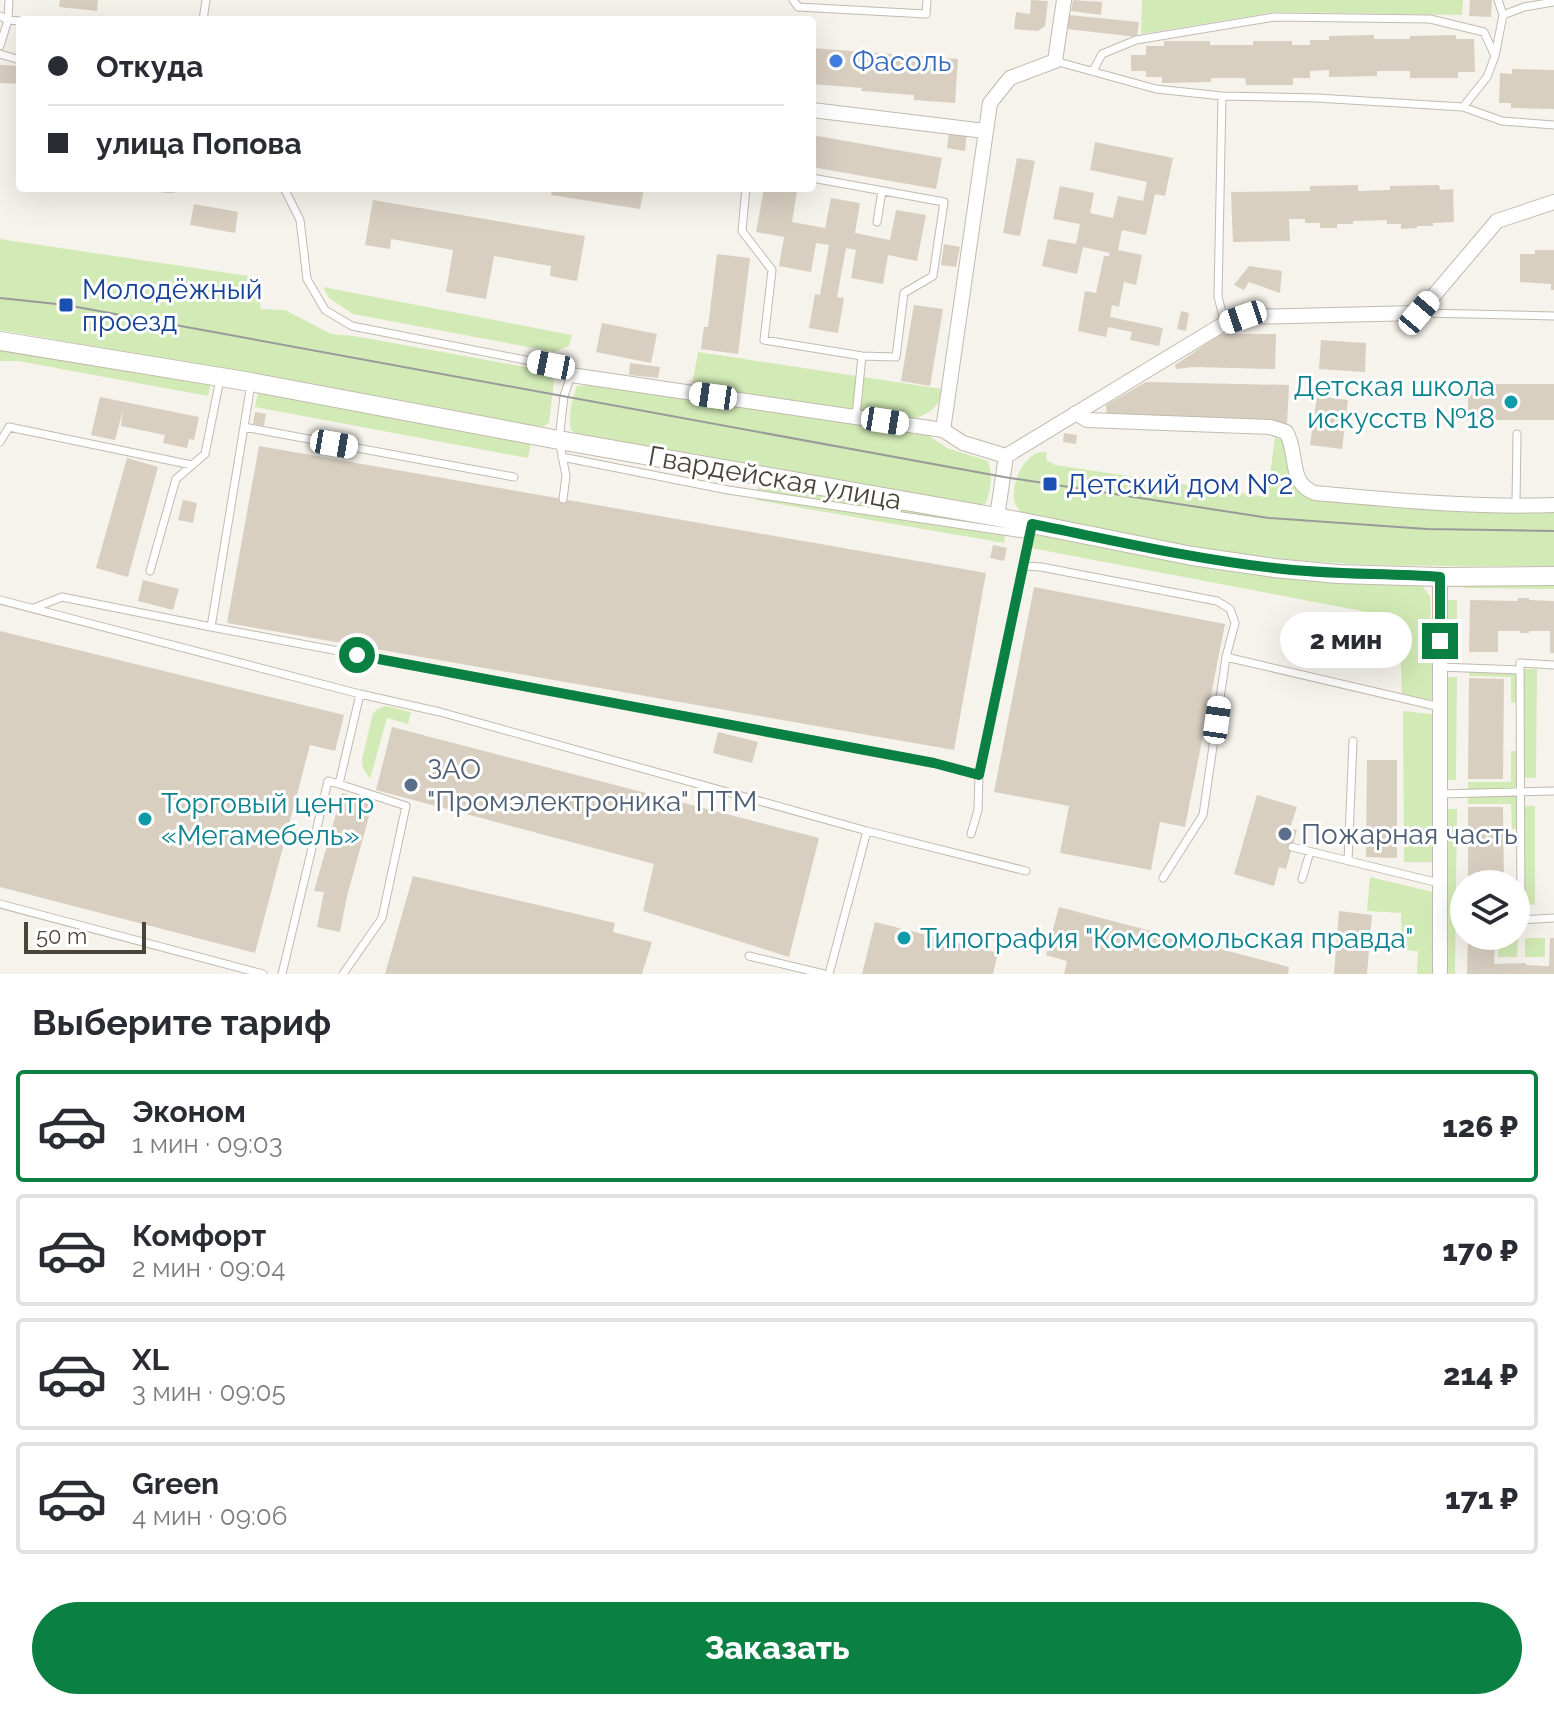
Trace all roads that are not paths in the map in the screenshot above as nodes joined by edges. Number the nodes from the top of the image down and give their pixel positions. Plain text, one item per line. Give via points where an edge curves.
1 (9, 0) edge
2 (793, 0) edge
3 (927, 0) edge
4 (1064, 0) edge
5 (1498, 0) edge
6 (1554, 2) edge
7 (1503, 15) junction
8 (4, 18) edge
9 (0, 46) edge
10 (1495, 56) junction
11 (1055, 61) junction
12 (1093, 71) junction
13 (1222, 96) junction
14 (1463, 107) junction
15 (816, 110) edge
16 (1554, 125) edge
17 (985, 131) junction
18 (816, 179) edge
19 (882, 191) junction
20 (286, 192) edge
21 (746, 192) edge
22 (1554, 202) edge
23 (877, 222) dead end
24 (1419, 313) junction
25 (1554, 316) edge
26 (1225, 323) junction
27 (0, 341) edge
28 (862, 356) junction
29 (571, 375) junction
30 (220, 377) junction
31 (251, 382) junction
32 (1076, 413) junction
33 (856, 416) junction
34 (244, 427) junction
35 (943, 430) junction
36 (1517, 434) dead end
37 (0, 442) edge
38 (561, 448) junction
39 (1006, 456) junction
40 (192, 465) junction
41 (514, 477) dead end
42 (563, 499) dead end
43 (1554, 505) edge
44 (1516, 507) junction
45 (997, 517) junction
46 (1031, 530) junction
47 (1024, 566) junction
48 (150, 571) dead end
49 (1554, 576) edge
50 (1440, 577) junction
51 (0, 600) edge
52 (33, 609) junction
53 (211, 627) junction
54 (1226, 657) junction
55 (1554, 665) edge
56 (1440, 667) junction
57 (1520, 670) junction
58 (360, 694) junction
59 (1440, 707) junction
60 (1353, 741) dead end
61 (979, 775) junction
62 (339, 784) junction
63 (1554, 791) edge
64 (1520, 792) junction
65 (1441, 794) junction
66 (867, 831) junction
67 (971, 834) dead end
68 (1292, 847) dead end
69 (1310, 852) junction
70 (1348, 861) junction
71 (1026, 871) dead end
72 (1163, 878) dead end
73 (1302, 879) dead end
74 (1441, 884) junction
75 (0, 904) edge
76 (1554, 918) edge
77 (749, 956) dead end
78 (263, 974) edge
79 (282, 974) edge
80 (343, 974) edge
81 (826, 974) edge
82 (1440, 974) edge

1 - 8 lane
2 - 3 lane via 798,7 926,14
4 - 11 street
5 - 7 lane
6 - 7 lane
7 - 10 lane
8 - 9 lane
10 - 12 lane via 1484,32 1430,19 1274,17 1136,40 1102,54
10 - 14 lane via 1487,77
11 - 12 lane
11 - 17 street via 1010,78 990,103
12 - 13 lane via 1156,89
13 - 14 lane
13 - 26 lane via 1218,297
14 - 16 lane via 1502,121
15 - 17 street
17 - 35 street
18 - 19 lane
19 - 23 lane
19 - 28 lane via 944,202 933,276 904,293 896,357
20 - 29 lane via 300,220 307,279 325,310 352,326 551,365
21 - 28 lane via 742,231 772,270 764,340
22 - 24 street via 1497,221
24 - 25 lane
24 - 26 street via 1243,317
26 - 32 street
27 - 30 street, Гвардейская улица
28 - 33 lane
29 - 33 street
29 - 38 lane via 564,396
30 - 31 street, Гвардейская улица
30 - 40 lane via 205,454
31 - 34 lane
31 - 38 street, Гвардейская улица
32 - 39 street
32 - 44 street via 1087,420 1270,427 1286,432 1299,481 1315,493
33 - 35 street
34 - 41 lane
34 - 53 lane
35 - 39 street via 963,443
36 - 44 lane
37 - 40 lane via 9,427
38 - 42 lane
38 - 45 street, Гвардейская улица
38 - 46 lane via 728,490
39 - 45 street
40 - 48 lane via 176,479
43 - 44 street
45 - 46 street, Гвардейская улица
46 - 47 lane
46 - 50 street, Гвардейская улица via 1274,568
47 - 54 lane via 1217,601 1230,609 1235,623
47 - 61 lane
49 - 50 street, Гвардейская улица
50 - 56 street
51 - 52 lane
52 - 53 lane via 62,597
52 - 58 lane
53 - 61 lane
54 - 59 lane
54 - 72 lane via 1203,815
55 - 57 lane via 1520,663
56 - 57 lane
56 - 59 street
57 - 64 lane
58 - 62 lane
58 - 66 lane
59 - 65 street
60 - 70 lane
61 - 67 lane
62 - 79 lane via 328,781
62 - 80 lane via 406,806 382,918
63 - 64 lane
64 - 65 lane
64 - 76 lane via 1521,920
65 - 74 street
66 - 71 lane
66 - 81 lane
68 - 69 lane
69 - 70 lane
69 - 73 lane
70 - 74 lane
74 - 82 street
75 - 78 lane
77 - 81 lane

